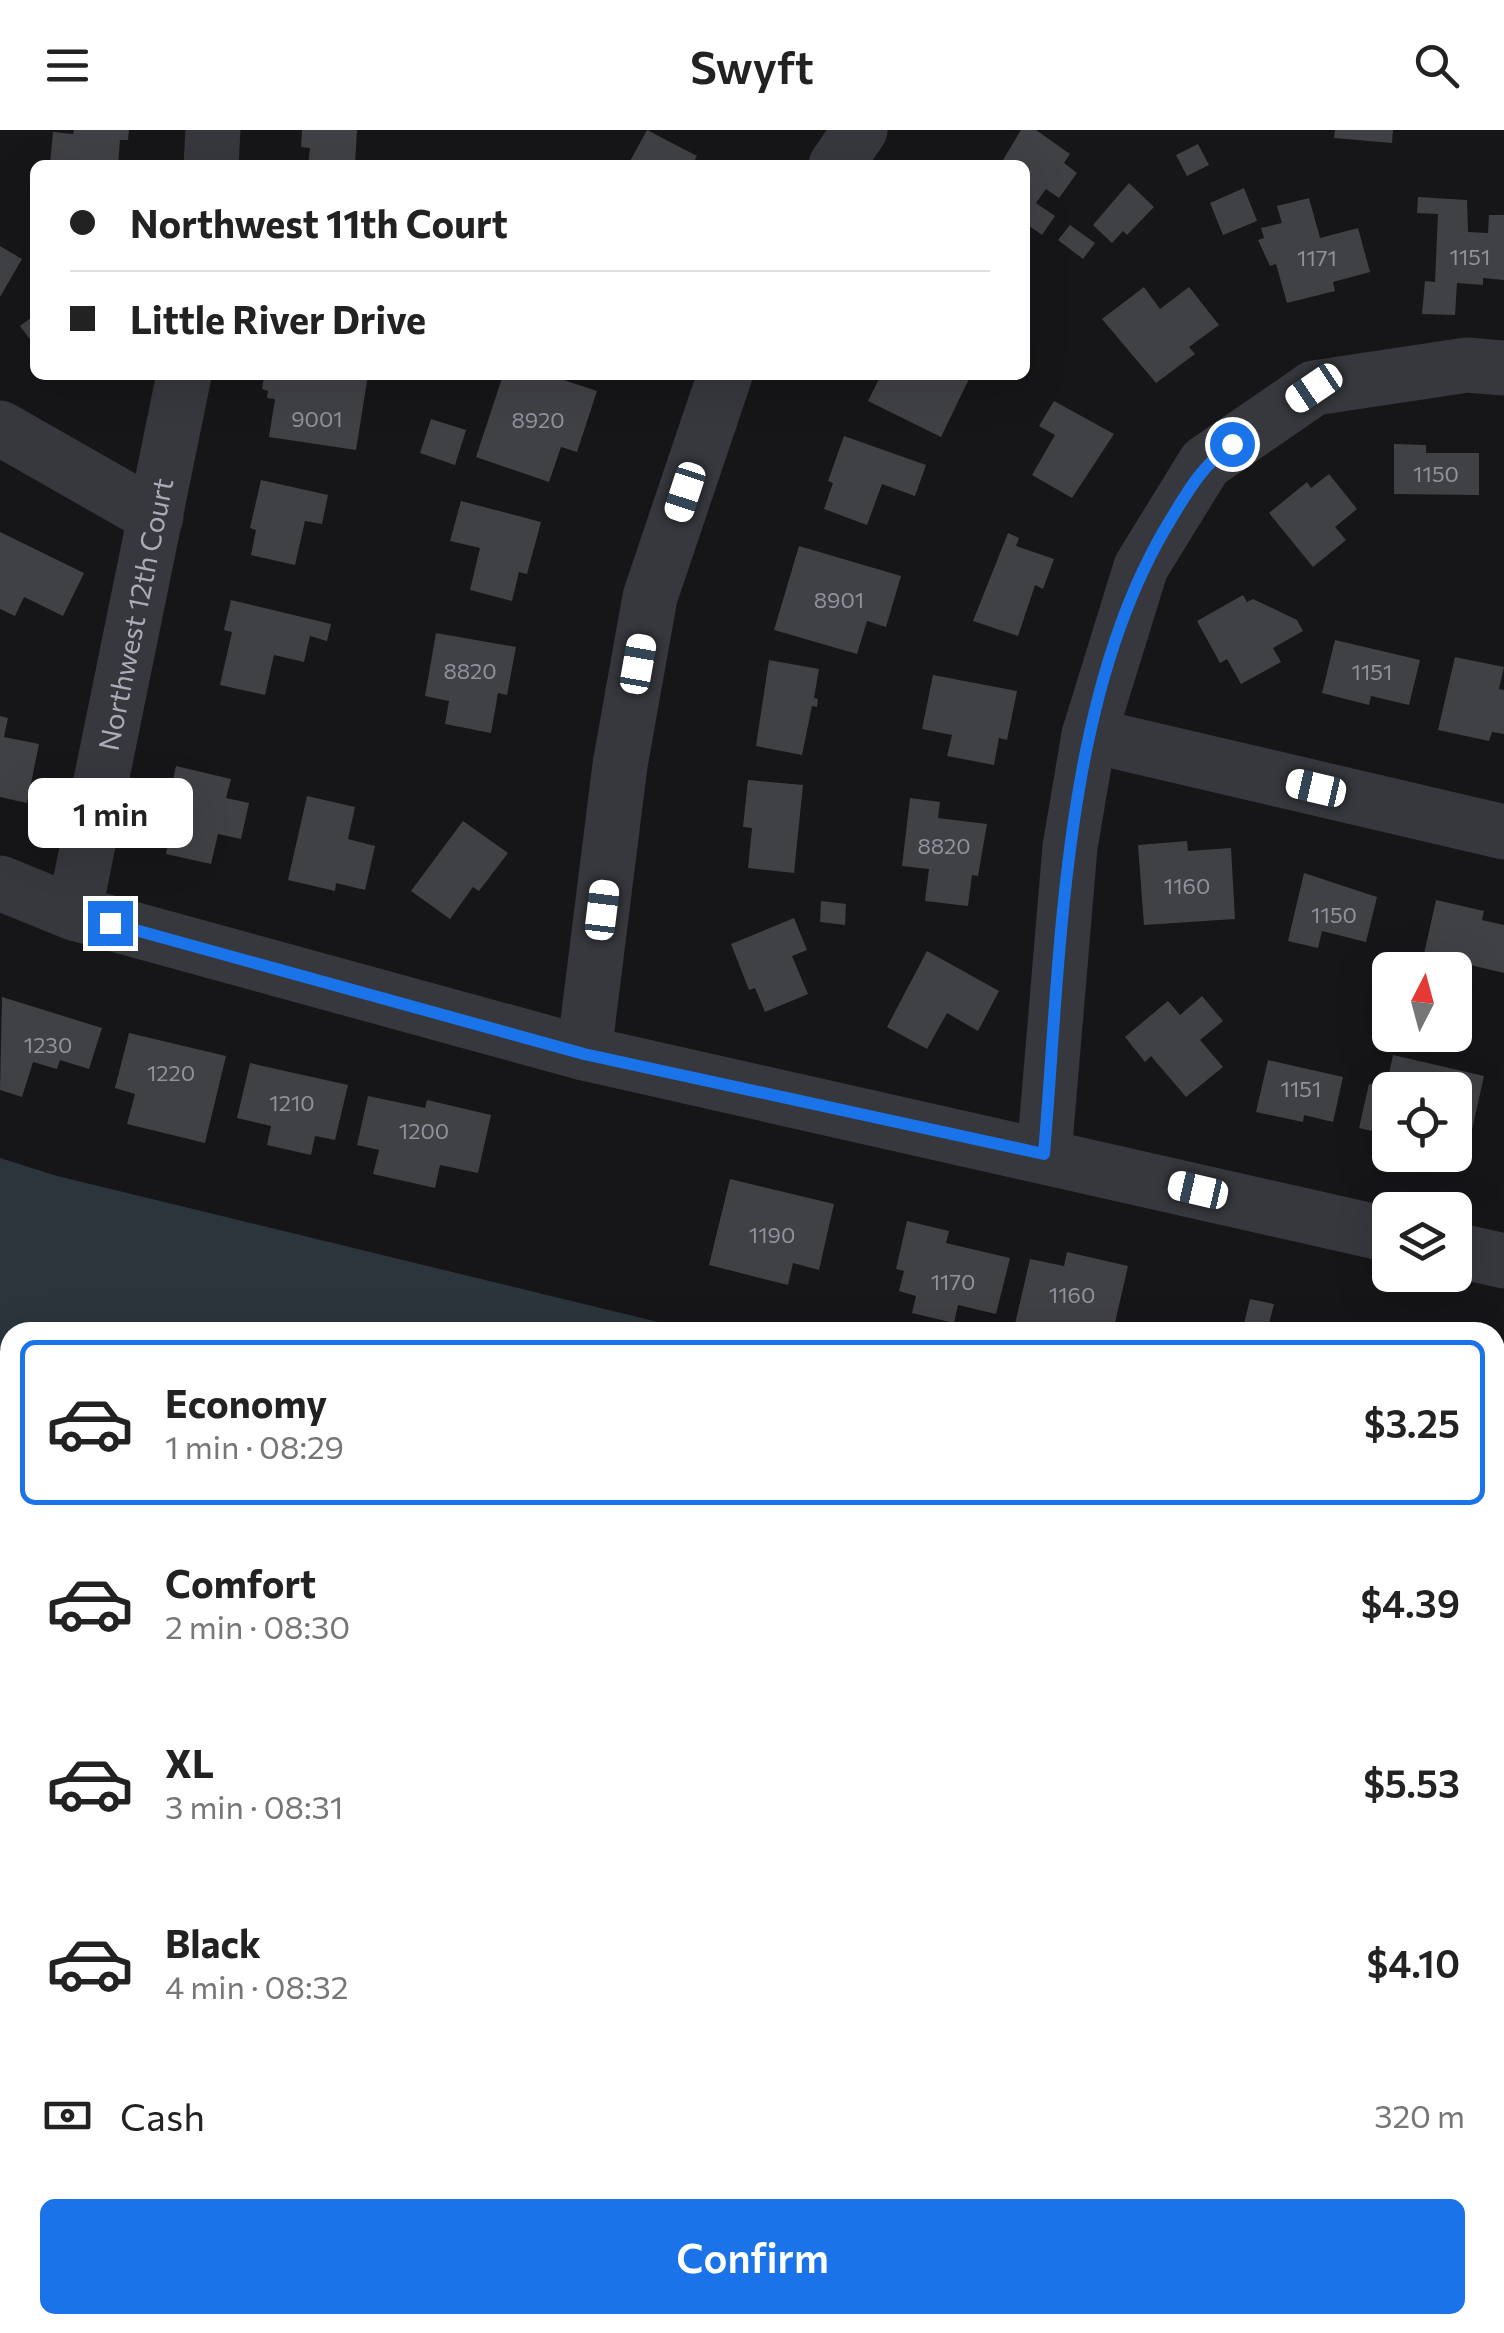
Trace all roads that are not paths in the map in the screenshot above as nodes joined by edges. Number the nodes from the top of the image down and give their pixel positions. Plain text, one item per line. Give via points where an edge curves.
1 (213, 130) edge
2 (860, 130) edge
3 (211, 160) edge
4 (839, 160) edge
5 (1504, 368) edge
6 (183, 380) edge
7 (723, 380) edge
8 (0, 428) edge
9 (156, 516) junction
10 (1090, 736) junction
11 (1504, 832) edge
12 (0, 884) edge
13 (74, 913) junction
14 (584, 1054) junction
15 (1044, 1154) junction
16 (1372, 1231) edge
17 (1472, 1254) edge
18 (1504, 1261) edge

1 - 3 street
2 - 4 street
5 - 10 street via 1468,365 1314,388 1205,463 1141,568
6 - 9 street, Northwest 12th Court
7 - 14 street via 650,597 620,766
8 - 9 street
9 - 13 street, Northwest 12th Court
10 - 11 street
10 - 15 street via 1070,847
12 - 13 street
13 - 14 street
14 - 15 street
15 - 16 street
17 - 18 street

